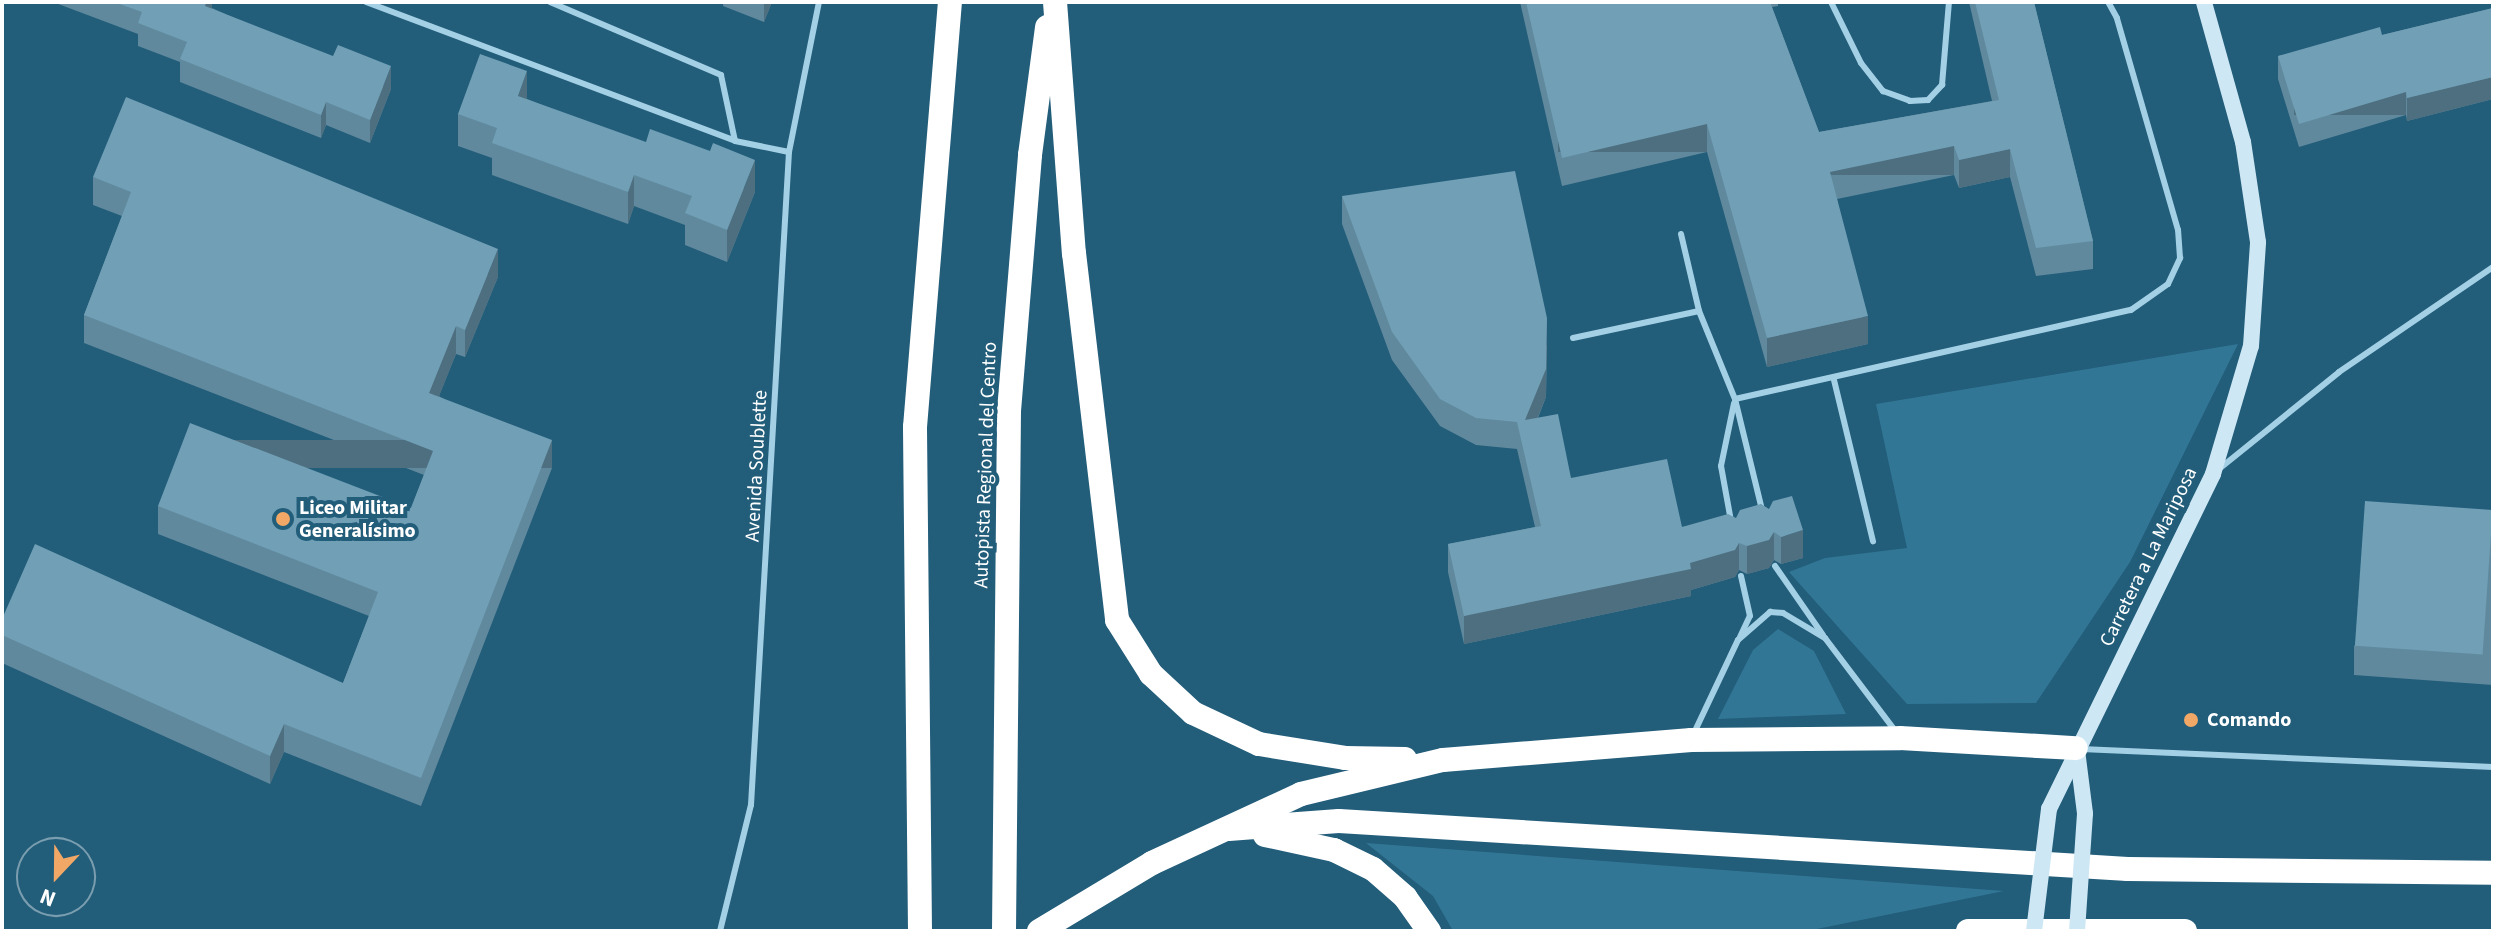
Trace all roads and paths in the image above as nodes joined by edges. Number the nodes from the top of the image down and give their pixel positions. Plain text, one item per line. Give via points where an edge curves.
1 (366, 2) edge
2 (550, 2) edge
3 (819, 2) edge
4 (950, 2) edge
5 (1053, 2) edge
6 (1831, 2) edge
7 (1949, 2) edge
8 (2108, 2) edge
9 (2204, 2) edge
10 (735, 141) junction
11 (789, 152) junction
12 (1681, 234) dead end
13 (2493, 267) edge
14 (1699, 311) junction
15 (1573, 338) dead end
16 (1834, 380) junction
17 (1735, 399) junction
18 (2213, 474) junction
19 (1763, 516) edge
20 (1731, 525) edge
21 (1873, 541) dead end
22 (1775, 566) edge
23 (1741, 576) edge
24 (1825, 638) junction
25 (1738, 640) junction
26 (1900, 738) junction
27 (1691, 740) junction
28 (2076, 748) junction
29 (1443, 760) junction
30 (2493, 767) edge
31 (1229, 829) junction
32 (2493, 873) edge
33 (720, 931) edge
34 (920, 931) edge
35 (1004, 931) edge
36 (1039, 931) edge
37 (1429, 931) edge
38 (1968, 931) edge
39 (2034, 931) edge
40 (2077, 931) edge
41 (2185, 931) edge

1 - 10 lane
2 - 10 lane via 721,75
3 - 11 lane, Avenida Soublette
4 - 34 highway via 915,427
5 - 29 highway via 1074,253 1117,620 1151,674 1193,713 1259,744 1345,758
5 - 35 highway, Autopista Regional del Centro via 1030,155 1009,411
6 - 7 lane via 1861,63 1883,91 1910,101 1928,100 1942,85
8 - 16 lane via 2178,230 2180,258 2168,284 2131,310
9 - 18 street, Carretera a La Mariposa via 2243,142 2258,242 2251,346
10 - 11 lane
11 - 33 lane, Avenida Soublette via 751,805
12 - 14 lane
13 - 18 lane via 2339,372
14 - 15 lane
14 - 17 lane
16 - 17 lane
16 - 21 lane
17 - 19 lane
17 - 20 lane via 1721,466
18 - 28 street, Carretera a La Mariposa
22 - 24 lane
23 - 25 lane via 1750,616
24 - 25 lane via 1783,613 1770,612
24 - 26 lane
25 - 27 lane
26 - 27 highway
26 - 28 highway
27 - 29 highway
28 - 30 lane
28 - 39 street, Carretera a La Mariposa, bridge via 2049,809
28 - 40 street, bridge via 2085,813
29 - 31 highway via 1301,794
31 - 32 highway via 1339,821 2128,869
31 - 36 highway via 1072,908
31 - 37 highway via 1334,850 1373,869 1405,897
38 - 41 highway

